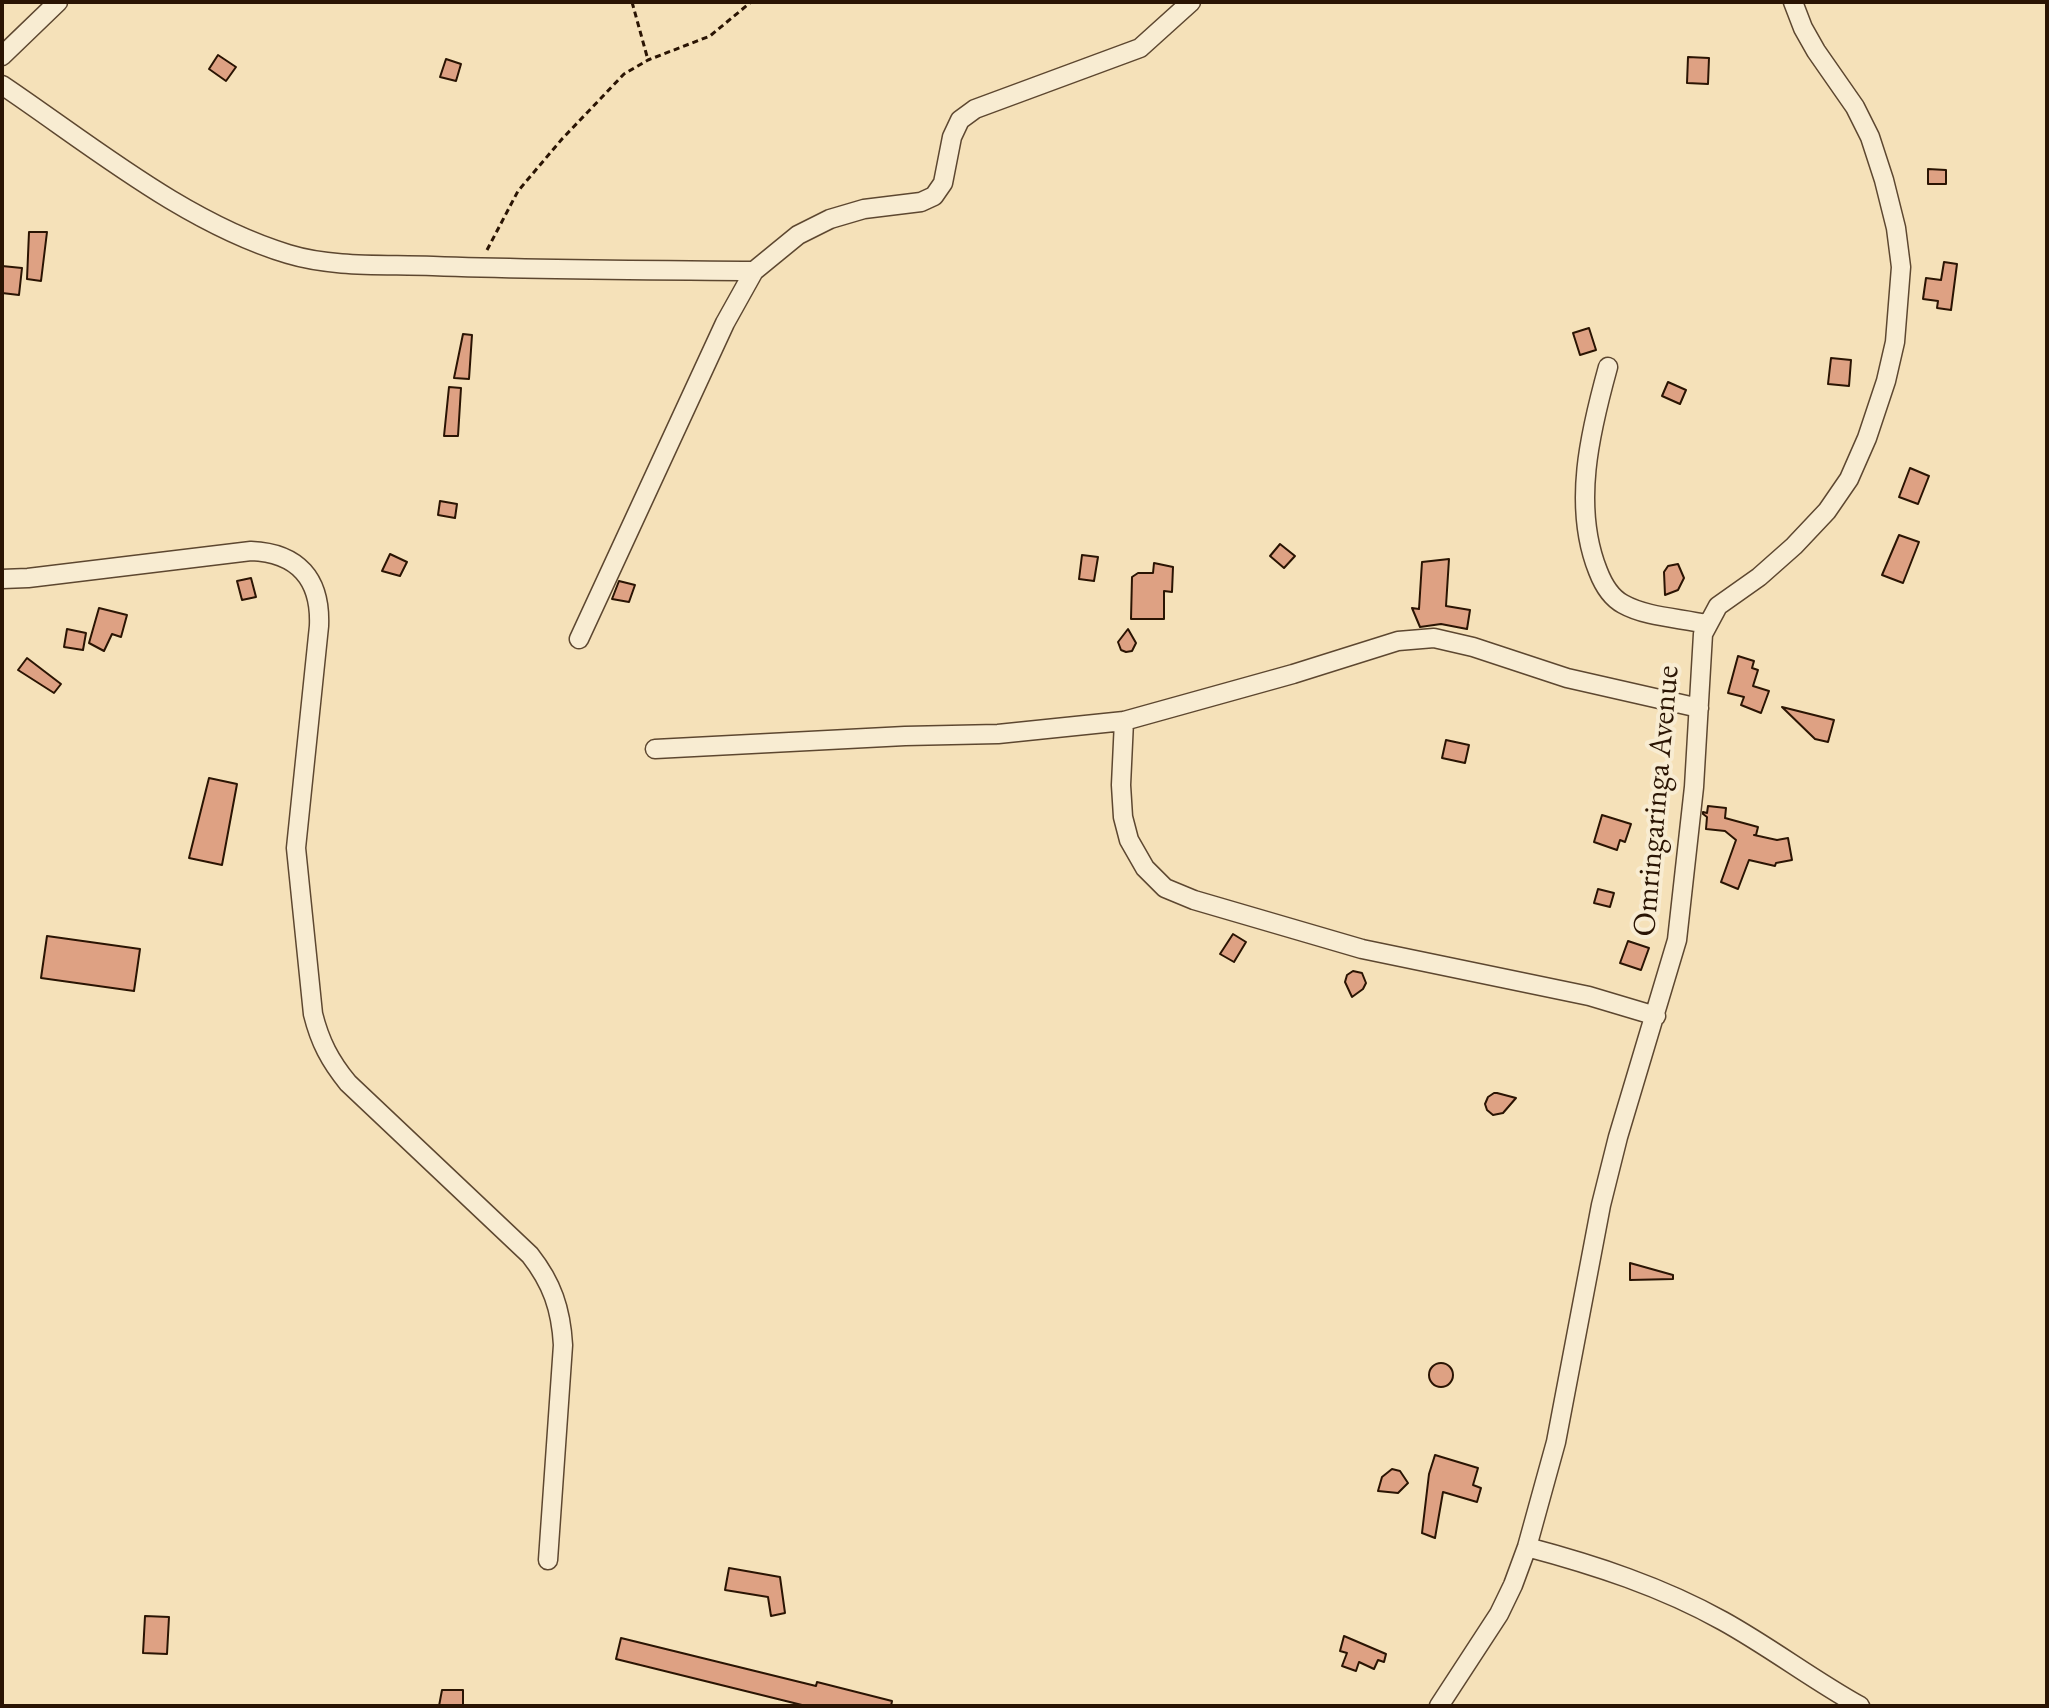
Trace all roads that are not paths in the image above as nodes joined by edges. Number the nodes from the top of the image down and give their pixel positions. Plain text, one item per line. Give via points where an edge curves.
1 (58, 2) edge
2 (1191, 2) edge
3 (1793, 2) edge
4 (2, 56) edge
5 (2, 85) edge
6 (754, 271) junction
7 (1608, 367) dead end
8 (2, 579) edge
9 (1706, 624) junction
10 (579, 639) dead end
11 (1699, 708) junction
12 (1124, 721) junction
13 (655, 749) dead end
14 (1656, 1016) junction
15 (1527, 1547) junction
16 (548, 1560) dead end
17 (1439, 1706) edge
18 (1860, 1706) edge

1 - 4 street
2 - 6 street via 1140,48 975,109 960,120 943,183 934,196 830,219 798,235
3 - 9 street, Omringaringa Avenue via 1816,51 1855,107 1884,180 1901,267 1895,342 1867,438 1849,479 1794,546 1718,606
5 - 6 street via 191,213 291,255 339,263 478,268
6 - 10 street
7 - 9 street via 1587,467 1585,510 1592,555 1605,588 1622,604
8 - 16 street via 251,551 284,556 314,587 319,626 296,848 315,1023 324,1048 348,1083 530,1255 550,1283 562,1319 563,1345
9 - 11 street, Omringaringa Avenue
11 - 12 street via 1567,678 1434,638 1398,641
11 - 14 street, Omringaringa Avenue via 1677,940
12 - 13 street via 998,734
12 - 14 street via 1123,817 1145,868 1165,888 1362,949 1589,996
14 - 15 street, Omringaringa Avenue via 1601,1205 1556,1442
15 - 17 street, Omringaringa Avenue via 1499,1614
15 - 18 street via 1641,1583 1723,1621

